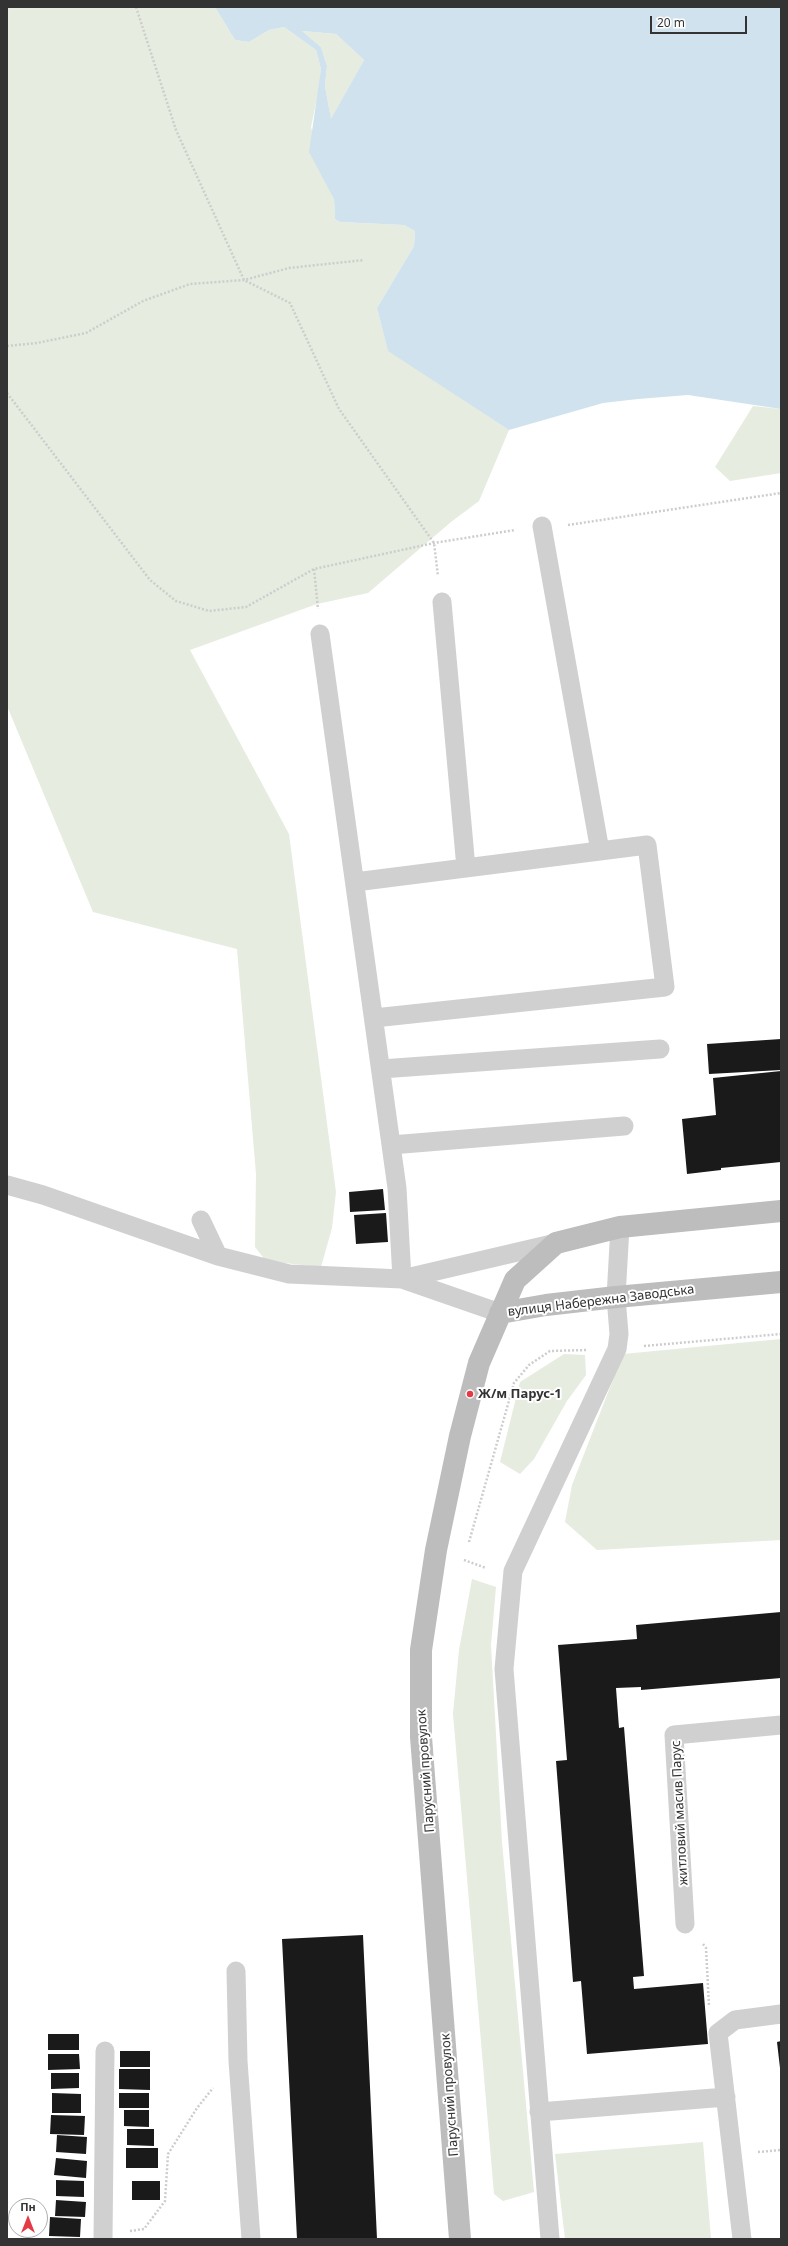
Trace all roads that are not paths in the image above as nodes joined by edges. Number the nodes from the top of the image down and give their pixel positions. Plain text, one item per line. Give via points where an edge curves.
1 (542, 526) road end
2 (442, 602) road end
3 (320, 634) road end
4 (600, 851) junction
5 (466, 868) junction
6 (355, 882) junction
7 (374, 1018) junction
8 (660, 1050) dead end
9 (381, 1070) junction
10 (624, 1126) dead end
11 (391, 1145) junction
12 (7, 1185) edge
13 (781, 1211) edge
14 (201, 1220) dead end
15 (620, 1227) junction
16 (556, 1243) junction
17 (218, 1256) junction
18 (402, 1278) junction
19 (781, 1282) edge
20 (616, 1297) junction
21 (500, 1313) junction
22 (781, 1725) edge
23 (685, 1924) road end
24 (236, 1971) dead end
25 (781, 2014) edge
26 (106, 2051) dead end
27 (726, 2097) junction
28 (539, 2112) junction
29 (103, 2237) edge
30 (251, 2239) edge
31 (460, 2239) edge
32 (550, 2239) edge
33 (742, 2239) edge

1 - 4 lane
2 - 5 lane
3 - 6 lane
4 - 5 lane
4 - 7 lane via 647,845 665,987
5 - 6 lane
6 - 7 lane
7 - 9 lane
8 - 9 lane
9 - 11 lane
10 - 11 lane
11 - 18 lane via 397,1188
12 - 17 lane via 43,1195
13 - 15 street, вулиця Набережна Заводська
14 - 17 lane
15 - 16 street, вулиця Набережна Заводська
15 - 20 lane
16 - 18 lane
16 - 21 street, вулиця Набережна Заводська via 515,1280
17 - 18 lane via 289,1274
18 - 21 lane
19 - 20 street, вулиця Набережна Заводська
20 - 21 street, вулиця Набережна Заводська
20 - 28 lane via 619,1334 617,1349 513,1571 504,1668
21 - 31 street, Парусний провулок via 479,1363 460,1436 436,1550 422,1650 422,1737
22 - 23 lane, житловий масив Парус via 674,1735
24 - 30 lane via 238,2061
25 - 27 lane via 735,2020 718,2033
26 - 29 lane
27 - 28 lane
27 - 33 lane
28 - 32 lane

